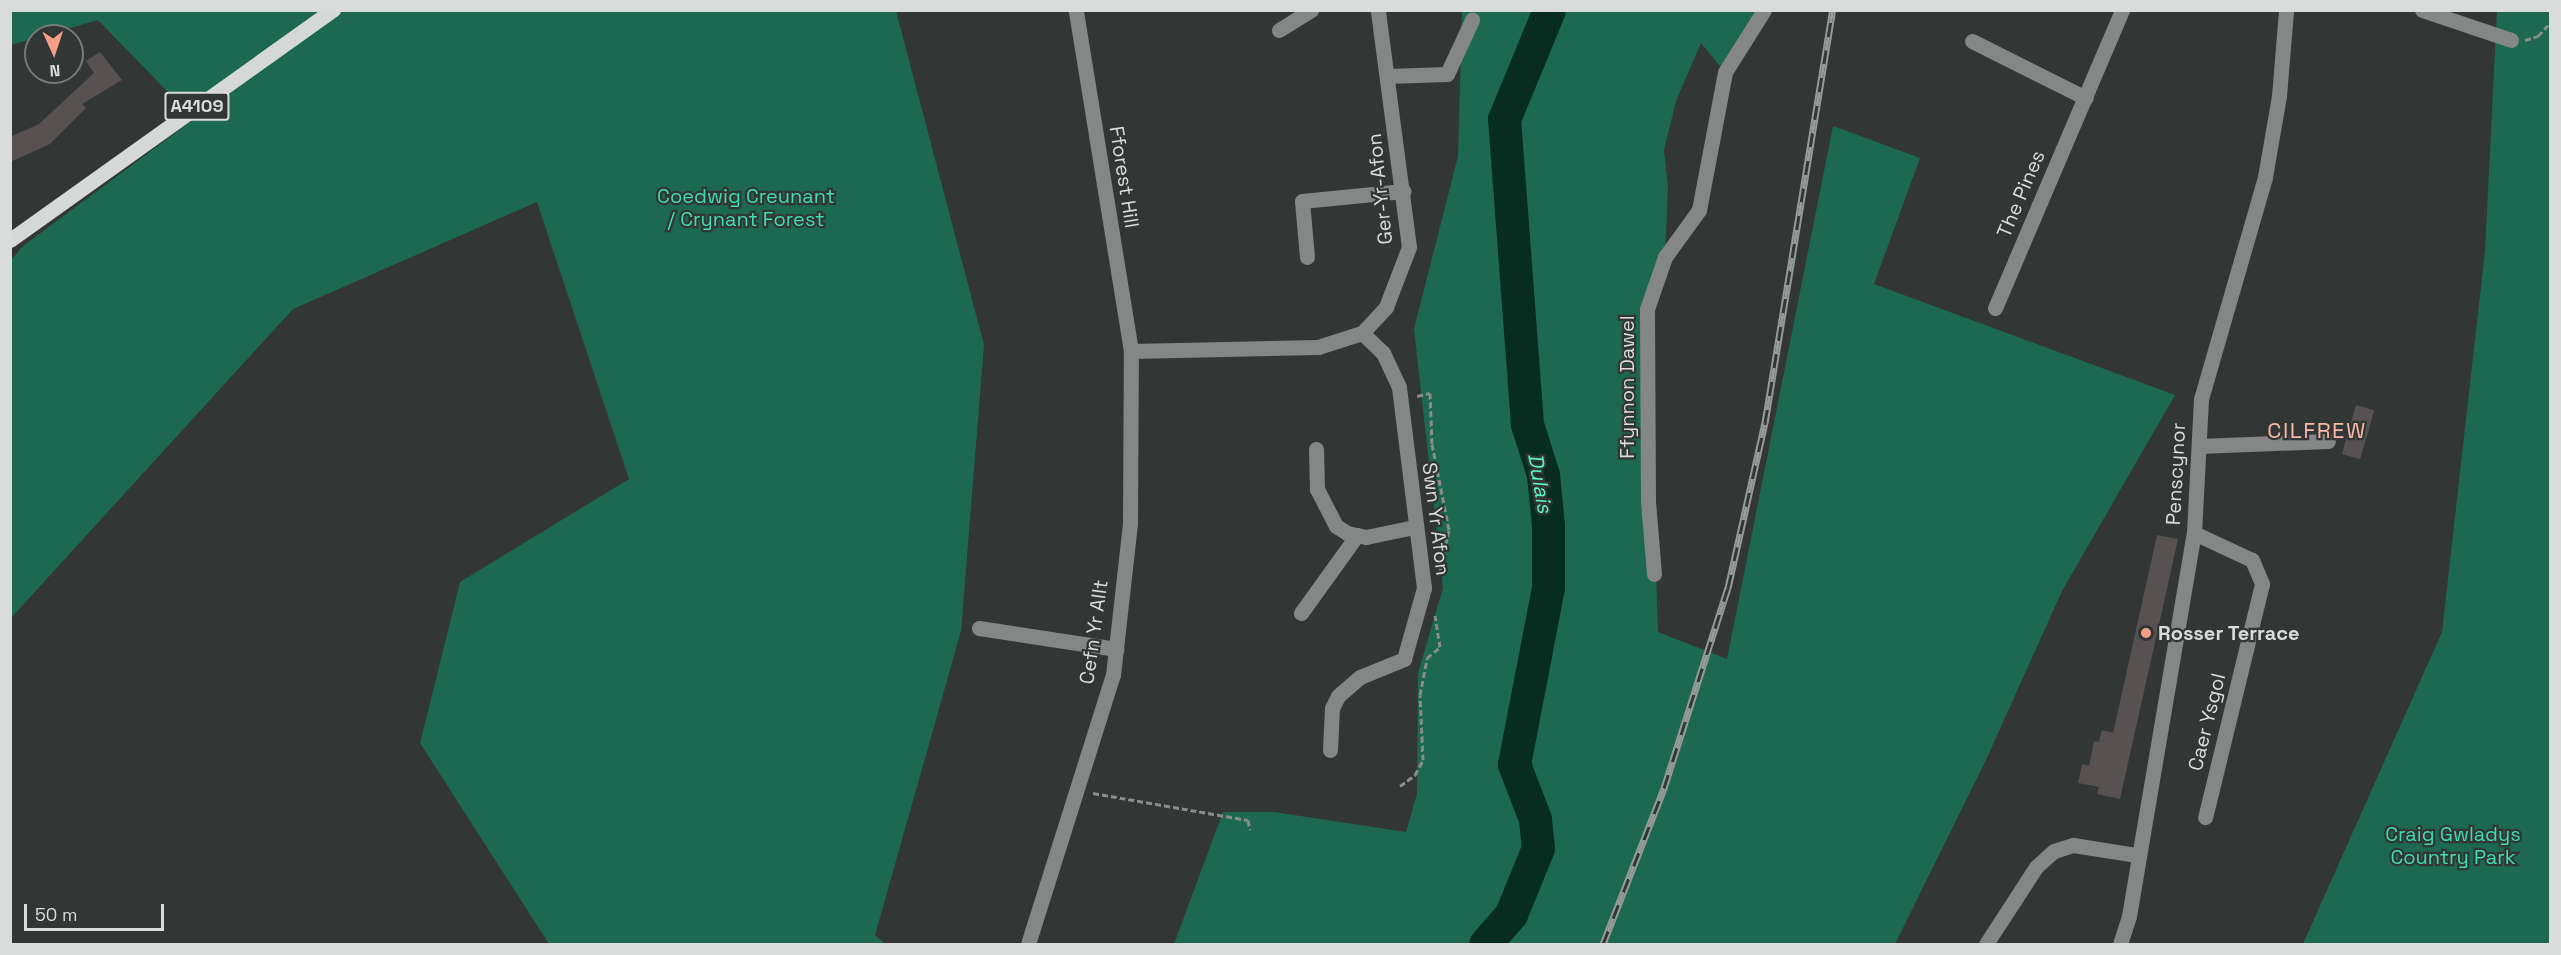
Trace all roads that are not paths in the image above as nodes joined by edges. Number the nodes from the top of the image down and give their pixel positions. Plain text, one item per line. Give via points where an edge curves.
1 (333, 10) edge
2 (1076, 10) edge
3 (1311, 10) edge
4 (1378, 10) edge
5 (1764, 10) edge
6 (2122, 10) edge
7 (2286, 10) edge
8 (2422, 10) edge
9 (1472, 20) dead end
10 (1279, 30) dead end
11 (2511, 40) road end
12 (1972, 42) dead end
13 (1388, 76) junction
14 (2086, 98) junction
15 (1404, 191) junction
16 (10, 240) edge
17 (1307, 257) dead end
18 (1995, 308) dead end
19 (1362, 333) junction
20 (1131, 351) junction
21 (2328, 441) dead end
22 (2199, 446) junction
23 (1316, 449) dead end
24 (1414, 527) junction
25 (2194, 533) junction
26 (1358, 536) junction
27 (1654, 574) dead end
28 (1301, 613) dead end
29 (979, 628) dead end
30 (1116, 649) junction
31 (1330, 750) dead end
32 (2205, 817) dead end
33 (2137, 855) junction
34 (1028, 945) edge
35 (1986, 945) edge
36 (2120, 945) edge

1 - 16 main road, A4109
2 - 20 street, Fforest Hill
3 - 10 street
4 - 13 street, Ger-Yr-Afon
5 - 27 street, Ffynnon Dawel via 1725,72 1699,210 1665,257 1647,309 1648,490
6 - 14 street, The Pines
7 - 22 street, Penscynor via 2279,96 2265,177 2201,399
8 - 11 street
9 - 13 street via 1447,74
12 - 14 street
13 - 15 street, Ger-Yr-Afon
14 - 18 street, The Pines
15 - 17 street via 1302,201
15 - 19 street, Ger-Yr-Afon via 1409,247 1386,307
19 - 20 street, Ger-Yr-Afon via 1318,347
19 - 24 street, Swn Yr Afon via 1383,353 1399,387
20 - 30 street, Cefn Yr Allt via 1130,524
21 - 22 street
22 - 25 street, Penscynor
23 - 26 street via 1317,489 1327,514 1336,526
24 - 26 street
24 - 31 street, Swn Yr Afon via 1424,588 1408,652 1394,666 1360,677 1338,696 1332,708
25 - 32 street, Caer Ysgol via 2252,560 2262,584
25 - 33 street, Penscynor
26 - 28 street
29 - 30 street
30 - 34 street, Cefn Yr Allt via 1113,675
33 - 35 street via 2073,845 2054,851 2036,867
33 - 36 street, Penscynor via 2129,916

